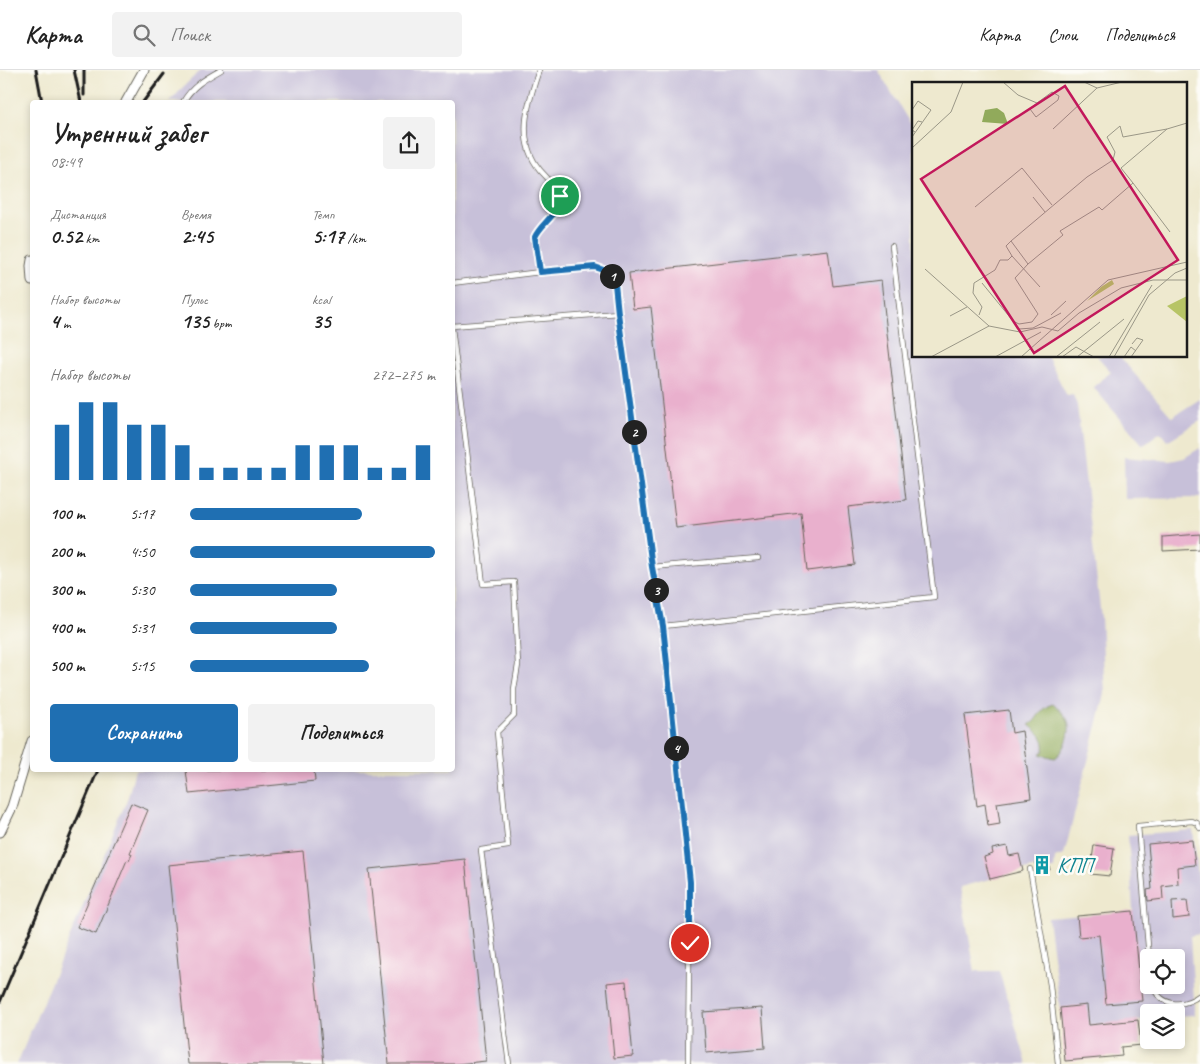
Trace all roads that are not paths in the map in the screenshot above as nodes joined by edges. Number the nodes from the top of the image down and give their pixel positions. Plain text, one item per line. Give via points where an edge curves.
1 (144, 70) edge
2 (221, 70) edge
3 (539, 70) edge
4 (127, 100) edge
5 (184, 100) edge
6 (892, 246) dead end
7 (540, 272) junction
8 (455, 283) edge
9 (618, 313) junction
10 (455, 327) edge
11 (455, 352) edge
12 (758, 558) dead end
13 (652, 567) junction
14 (663, 626) junction
15 (30, 748) edge
16 (1200, 828) edge
17 (0, 832) edge
18 (1030, 869) dead end
19 (1149, 949) edge
20 (1158, 994) edge
21 (1200, 995) edge
22 (509, 1064) edge
23 (688, 1064) edge
24 (1058, 1064) edge

1 - 4 street
2 - 5 lane via 199,83
3 - 7 lane via 529,102 526,146 535,164 559,192 560,202 535,237
6 - 14 lane via 934,597
7 - 8 lane
7 - 9 lane via 595,267 609,272 615,284
9 - 10 lane
9 - 13 lane
11 - 22 lane via 483,584 514,582 518,664 514,715 498,732 508,846 481,850
12 - 13 lane
13 - 14 lane
14 - 23 lane via 690,882
15 - 17 street via 12,807
16 - 19 lane via 1192,821 1138,826
18 - 24 lane via 1050,985
20 - 21 lane via 1171,1004 1183,1004

